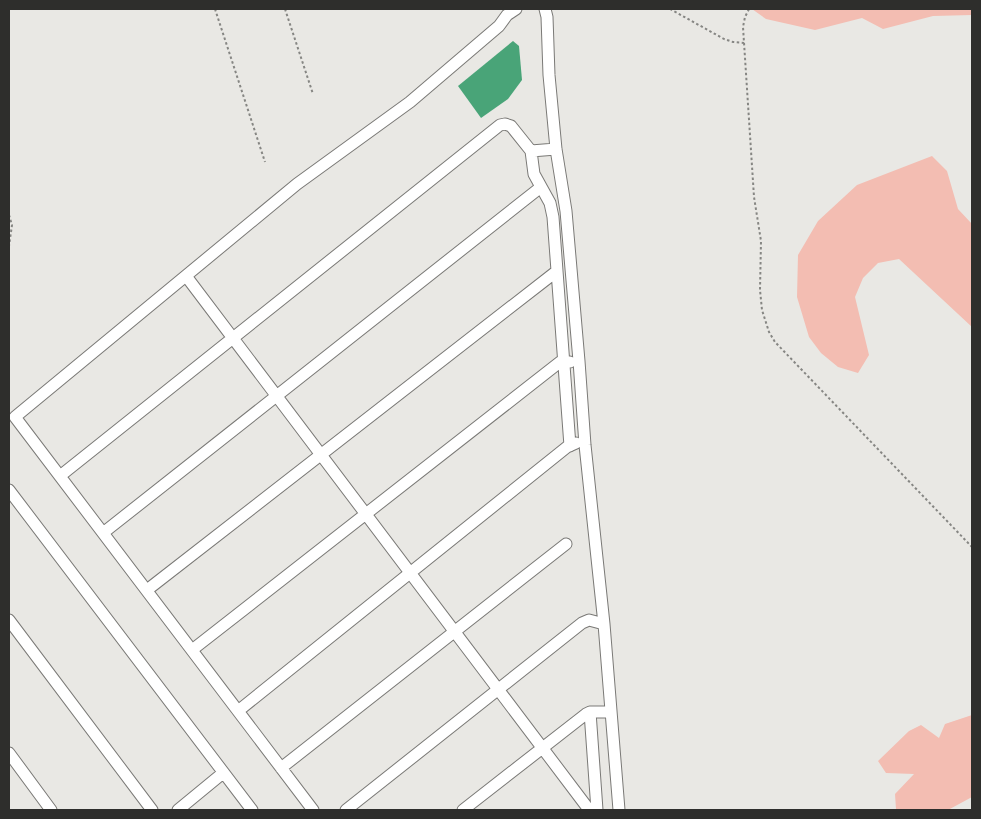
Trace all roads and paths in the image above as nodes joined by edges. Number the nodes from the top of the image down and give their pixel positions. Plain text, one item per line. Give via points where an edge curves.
1 (214, 9) edge
2 (285, 9) edge
3 (516, 9) edge
4 (544, 9) edge
5 (670, 9) edge
6 (749, 9) edge
7 (744, 44) junction
8 (314, 94) dead end
9 (556, 149) junction
10 (531, 151) junction
11 (265, 162) dead end
12 (542, 187) junction
13 (9, 215) edge
14 (9, 246) edge
15 (557, 271) junction
16 (186, 276) junction
17 (233, 339) junction
18 (579, 361) junction
19 (564, 362) junction
20 (276, 396) junction
21 (585, 445) junction
22 (570, 446) junction
23 (321, 455) junction
24 (60, 476) junction
25 (9, 490) edge
26 (366, 514) junction
27 (103, 533) junction
28 (566, 544) dead end
29 (972, 547) edge
30 (410, 573) junction
31 (147, 590) junction
32 (9, 620) edge
33 (604, 624) junction
34 (455, 632) junction
35 (192, 650) junction
36 (498, 689) junction
37 (238, 711) junction
38 (590, 712) junction
39 (610, 712) junction
40 (542, 748) junction
41 (9, 754) edge
42 (281, 768) junction
43 (223, 773) junction
44 (591, 807) edge
45 (51, 810) edge
46 (152, 810) edge
47 (178, 810) edge
48 (252, 810) edge
49 (313, 810) edge
50 (346, 810) edge
51 (463, 810) edge
52 (618, 810) edge

1 - 11 path
2 - 8 path
3 - 16 lane via 410,102 297,184
4 - 9 lane
5 - 7 path via 724,38
6 - 7 path via 743,27
7 - 29 path via 754,197 761,241 760,290 768,332
9 - 10 lane
9 - 18 lane via 566,211
10 - 12 lane via 534,174
10 - 17 lane via 511,126 500,125
12 - 15 lane via 554,217
12 - 20 lane
13 - 14 path via 12,225
15 - 19 lane
15 - 23 lane
16 - 17 lane
16 - 24 lane via 15,417
17 - 20 lane
17 - 24 lane
18 - 19 lane
18 - 21 lane
19 - 22 lane
19 - 26 lane
20 - 23 lane
20 - 27 lane
21 - 22 lane via 575,443
21 - 33 lane
22 - 30 lane
23 - 26 lane
23 - 31 lane
24 - 27 lane
25 - 43 lane
26 - 30 lane
26 - 35 lane
27 - 31 lane
28 - 34 lane
30 - 34 lane
30 - 37 lane
31 - 35 lane
32 - 46 lane
33 - 36 lane via 589,620 582,622
33 - 39 lane
34 - 36 lane
34 - 42 lane
35 - 37 lane
36 - 40 lane
36 - 50 lane
37 - 42 lane
38 - 39 lane
38 - 40 lane
38 - 44 lane
39 - 52 lane
40 - 44 lane
40 - 51 lane
41 - 45 lane
42 - 49 lane
43 - 47 lane
43 - 48 lane

